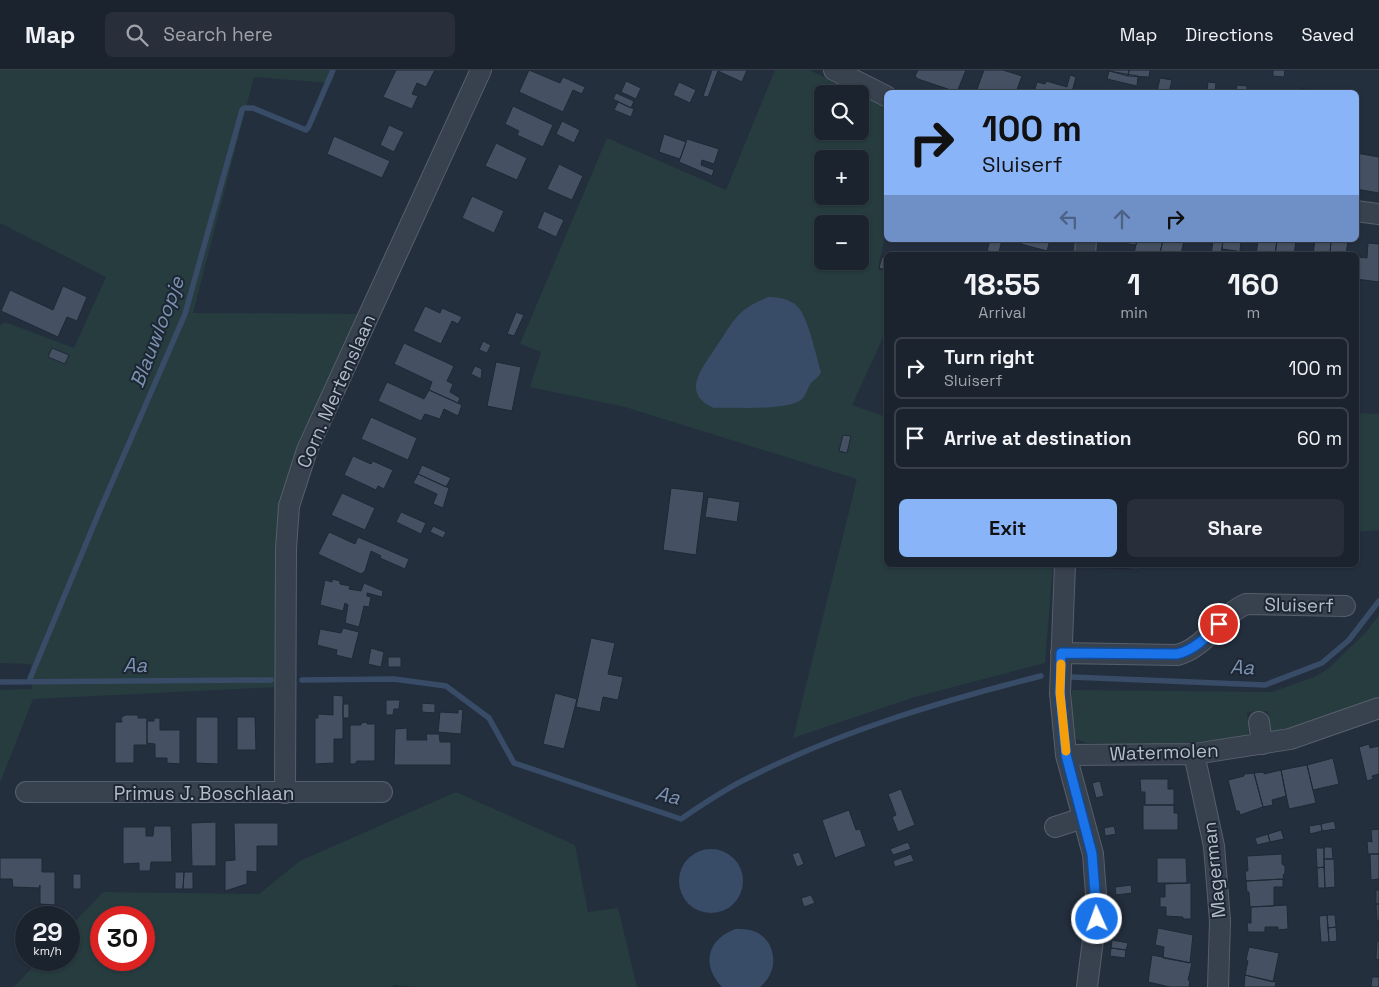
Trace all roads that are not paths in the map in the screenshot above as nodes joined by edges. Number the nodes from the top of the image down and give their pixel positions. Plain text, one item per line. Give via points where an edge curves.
1 (481, 70) edge
2 (834, 70) edge
3 (884, 95) edge
4 (1359, 211) edge
5 (1379, 214) edge
6 (1065, 567) edge
7 (1346, 606) dead end
8 (1061, 658) junction
9 (1379, 708) edge
10 (1258, 722) dead end
11 (1262, 744) junction
12 (1194, 754) junction
13 (1066, 755) junction
14 (26, 792) dead end
15 (382, 792) dead end
16 (285, 793) junction
17 (1083, 818) junction
18 (1055, 827) dead end
19 (1087, 987) edge
20 (1218, 987) edge

1 - 16 street, Corn. Mertenslaan via 307,450 290,506 286,549
2 - 3 street
4 - 5 street
6 - 8 street
7 - 8 street, Sluiserf via 1246,604 1231,612 1186,652
8 - 13 street via 1060,693
9 - 11 street, Watermolen via 1290,740
10 - 11 street
11 - 12 street, Watermolen
12 - 13 street, Watermolen
12 - 20 street, Magerman via 1214,846 1220,921
13 - 17 street
14 - 16 street, Primus J. Boschlaan
15 - 16 street, Primus J. Boschlaan
17 - 18 street
17 - 19 street via 1092,854 1097,908

